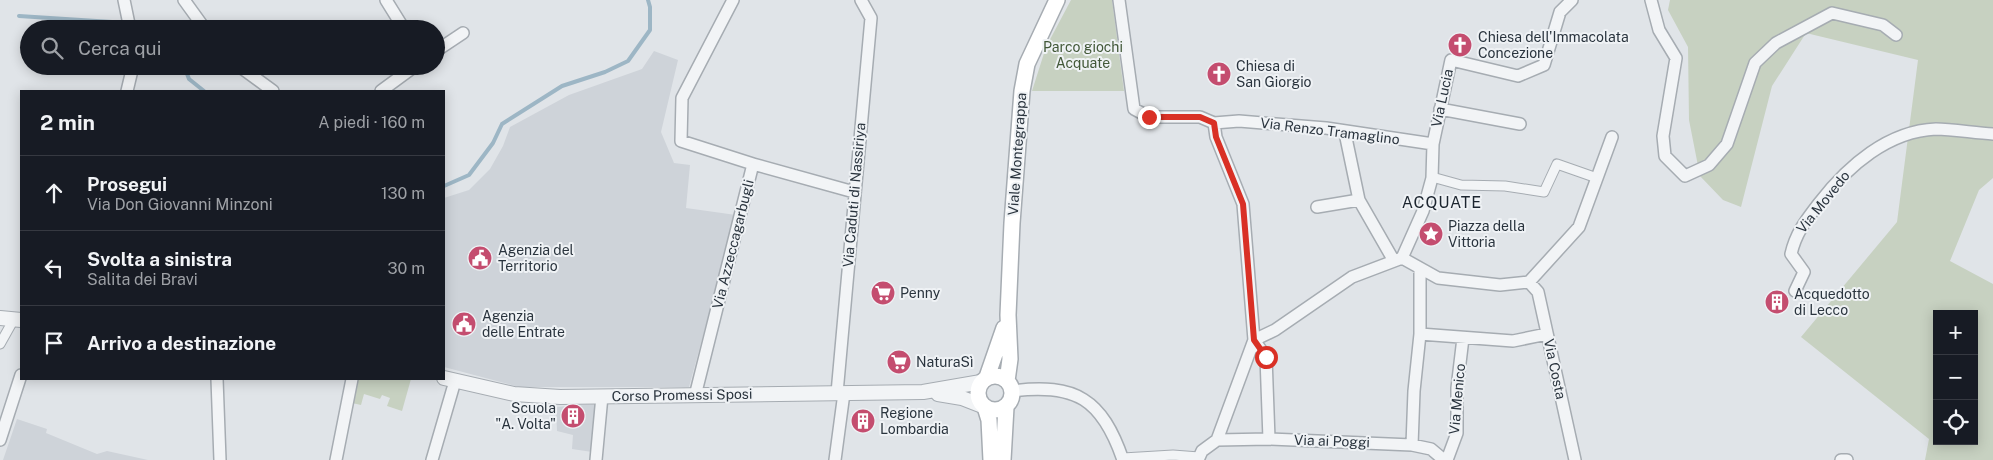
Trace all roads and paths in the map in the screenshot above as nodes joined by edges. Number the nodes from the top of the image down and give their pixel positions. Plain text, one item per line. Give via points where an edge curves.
1 (124, 0) edge
2 (184, 0) edge
3 (386, 0) edge
4 (733, 0) edge
5 (861, 0) edge
6 (1057, 0) edge
7 (1119, 0) edge
8 (1572, 0) edge
9 (1651, 0) edge
10 (128, 20) edge
11 (198, 20) edge
12 (398, 20) edge
13 (463, 33) dead end
14 (1896, 35) dead end
15 (445, 45) edge
16 (131, 75) edge
17 (252, 75) edge
18 (403, 75) edge
19 (127, 90) edge
20 (272, 90) edge
21 (382, 90) edge
22 (1440, 108) junction
23 (1214, 123) junction
24 (1520, 124) dead end
25 (1345, 133) junction
26 (1993, 134) edge
27 (1612, 137) dead end
28 (1433, 144) junction
29 (753, 164) junction
30 (1432, 177) junction
31 (1597, 178) junction
32 (854, 192) junction
33 (1359, 200) junction
34 (1317, 207) dead end
35 (1398, 259) junction
36 (1420, 268) junction
37 (1529, 282) junction
38 (1795, 291) dead end
39 (1008, 315) junction
40 (0, 318) edge
41 (18, 320) edge
42 (1420, 334) junction
43 (1547, 334) junction
44 (1463, 338) junction
45 (1254, 340) junction
46 (0, 344) edge
47 (20, 378) edge
48 (217, 380) edge
49 (352, 380) edge
50 (449, 380) edge
51 (984, 380) junction
52 (1010, 386) junction
53 (923, 392) junction
54 (840, 393) junction
55 (602, 396) junction
56 (696, 396) junction
57 (985, 407) junction
58 (1006, 407) junction
59 (1269, 439) junction
60 (0, 440) edge
61 (1216, 440) junction
62 (1412, 445) junction
63 (1199, 458) edge
64 (1123, 459) edge
65 (220, 460) edge
66 (336, 460) edge
67 (432, 460) edge
68 (596, 460) edge
69 (835, 460) edge
70 (991, 460) edge
71 (1003, 460) edge
72 (1445, 460) edge
73 (1575, 460) edge
74 (1841, 460) edge
75 (1847, 460) edge

1 - 10 street
2 - 11 street
3 - 12 street
4 - 29 street via 682,98 681,141
5 - 32 street, Via Caduti di Nassiriya via 871,18
6 - 39 main road, Viale Montegrappa via 1027,64 1022,91
7 - 23 street, Via Renzo Tramaglino via 1134,109 1149,117 1200,117
8 - 22 street, Via Lucia via 1560,12 1544,65 1518,76 1451,60
9 - 14 street via 1659,30 1676,58 1663,136 1665,156 1685,176 1709,165 1727,144 1755,63 1776,43 1832,13 1884,25
13 - 15 street
16 - 19 street
17 - 20 street
18 - 21 street
22 - 24 street
22 - 28 street, Via Lucia
23 - 25 street, Via Renzo Tramaglino via 1239,121 1326,128
23 - 45 street via 1216,137 1243,204
25 - 28 street, Via Renzo Tramaglino
25 - 33 street
26 - 38 street, Via Movedo via 1936,129 1911,134 1868,154 1851,166 1834,183 1795,237 1791,254 1804,272
27 - 31 street
28 - 30 street
29 - 32 street, Via Azzeccagarbugli
29 - 56 street, Via Azzeccagarbugli
30 - 31 street via 1461,185 1505,186 1544,192 1557,164
30 - 35 street via 1423,211
31 - 37 street via 1579,227
32 - 54 street, Via Caduti di Nassiriya
33 - 34 street
33 - 35 street
35 - 36 street
35 - 45 street via 1352,277 1275,330
36 - 37 street via 1438,278 1500,285
36 - 42 street
37 - 43 street, Via Costa via 1538,292
39 - 51 main road, Viale Montegrappa via 998,350
39 - 52 main road, Viale Montegrappa
40 - 41 street
41 - 46 street
42 - 44 street
42 - 62 street
43 - 44 street via 1513,341
43 - 73 street, Via Costa
44 - 72 street, Via Menico via 1457,388 1457,433
45 - 59 street via 1266,357
45 - 61 street
47 - 60 street
48 - 65 street
49 - 66 street
50 - 55 street, Corso Promessi Sposi via 514,394
50 - 67 street
51 - 52 main road via 994,376
51 - 53 street, Corso Promessi Sposi
51 - 57 main road via 978,395
52 - 58 main road via 1010,401
52 - 64 street via 1063,392 1088,400 1107,423
53 - 54 street, Corso Promessi Sposi
53 - 57 street, Corso Promessi Sposi via 962,398
54 - 56 street, Corso Promessi Sposi
54 - 69 street, Via Caduti di Nassiriya
55 - 56 street, Corso Promessi Sposi
55 - 68 street
57 - 58 main road via 999,410
57 - 70 main road via 989,420
58 - 71 main road
59 - 61 street, Via ai Poggi
59 - 62 street, Via ai Poggi
61 - 63 street via 1202,451
62 - 72 street, Via ai Poggi via 1431,449
63 - 64 street via 1172,455
74 - 75 street

